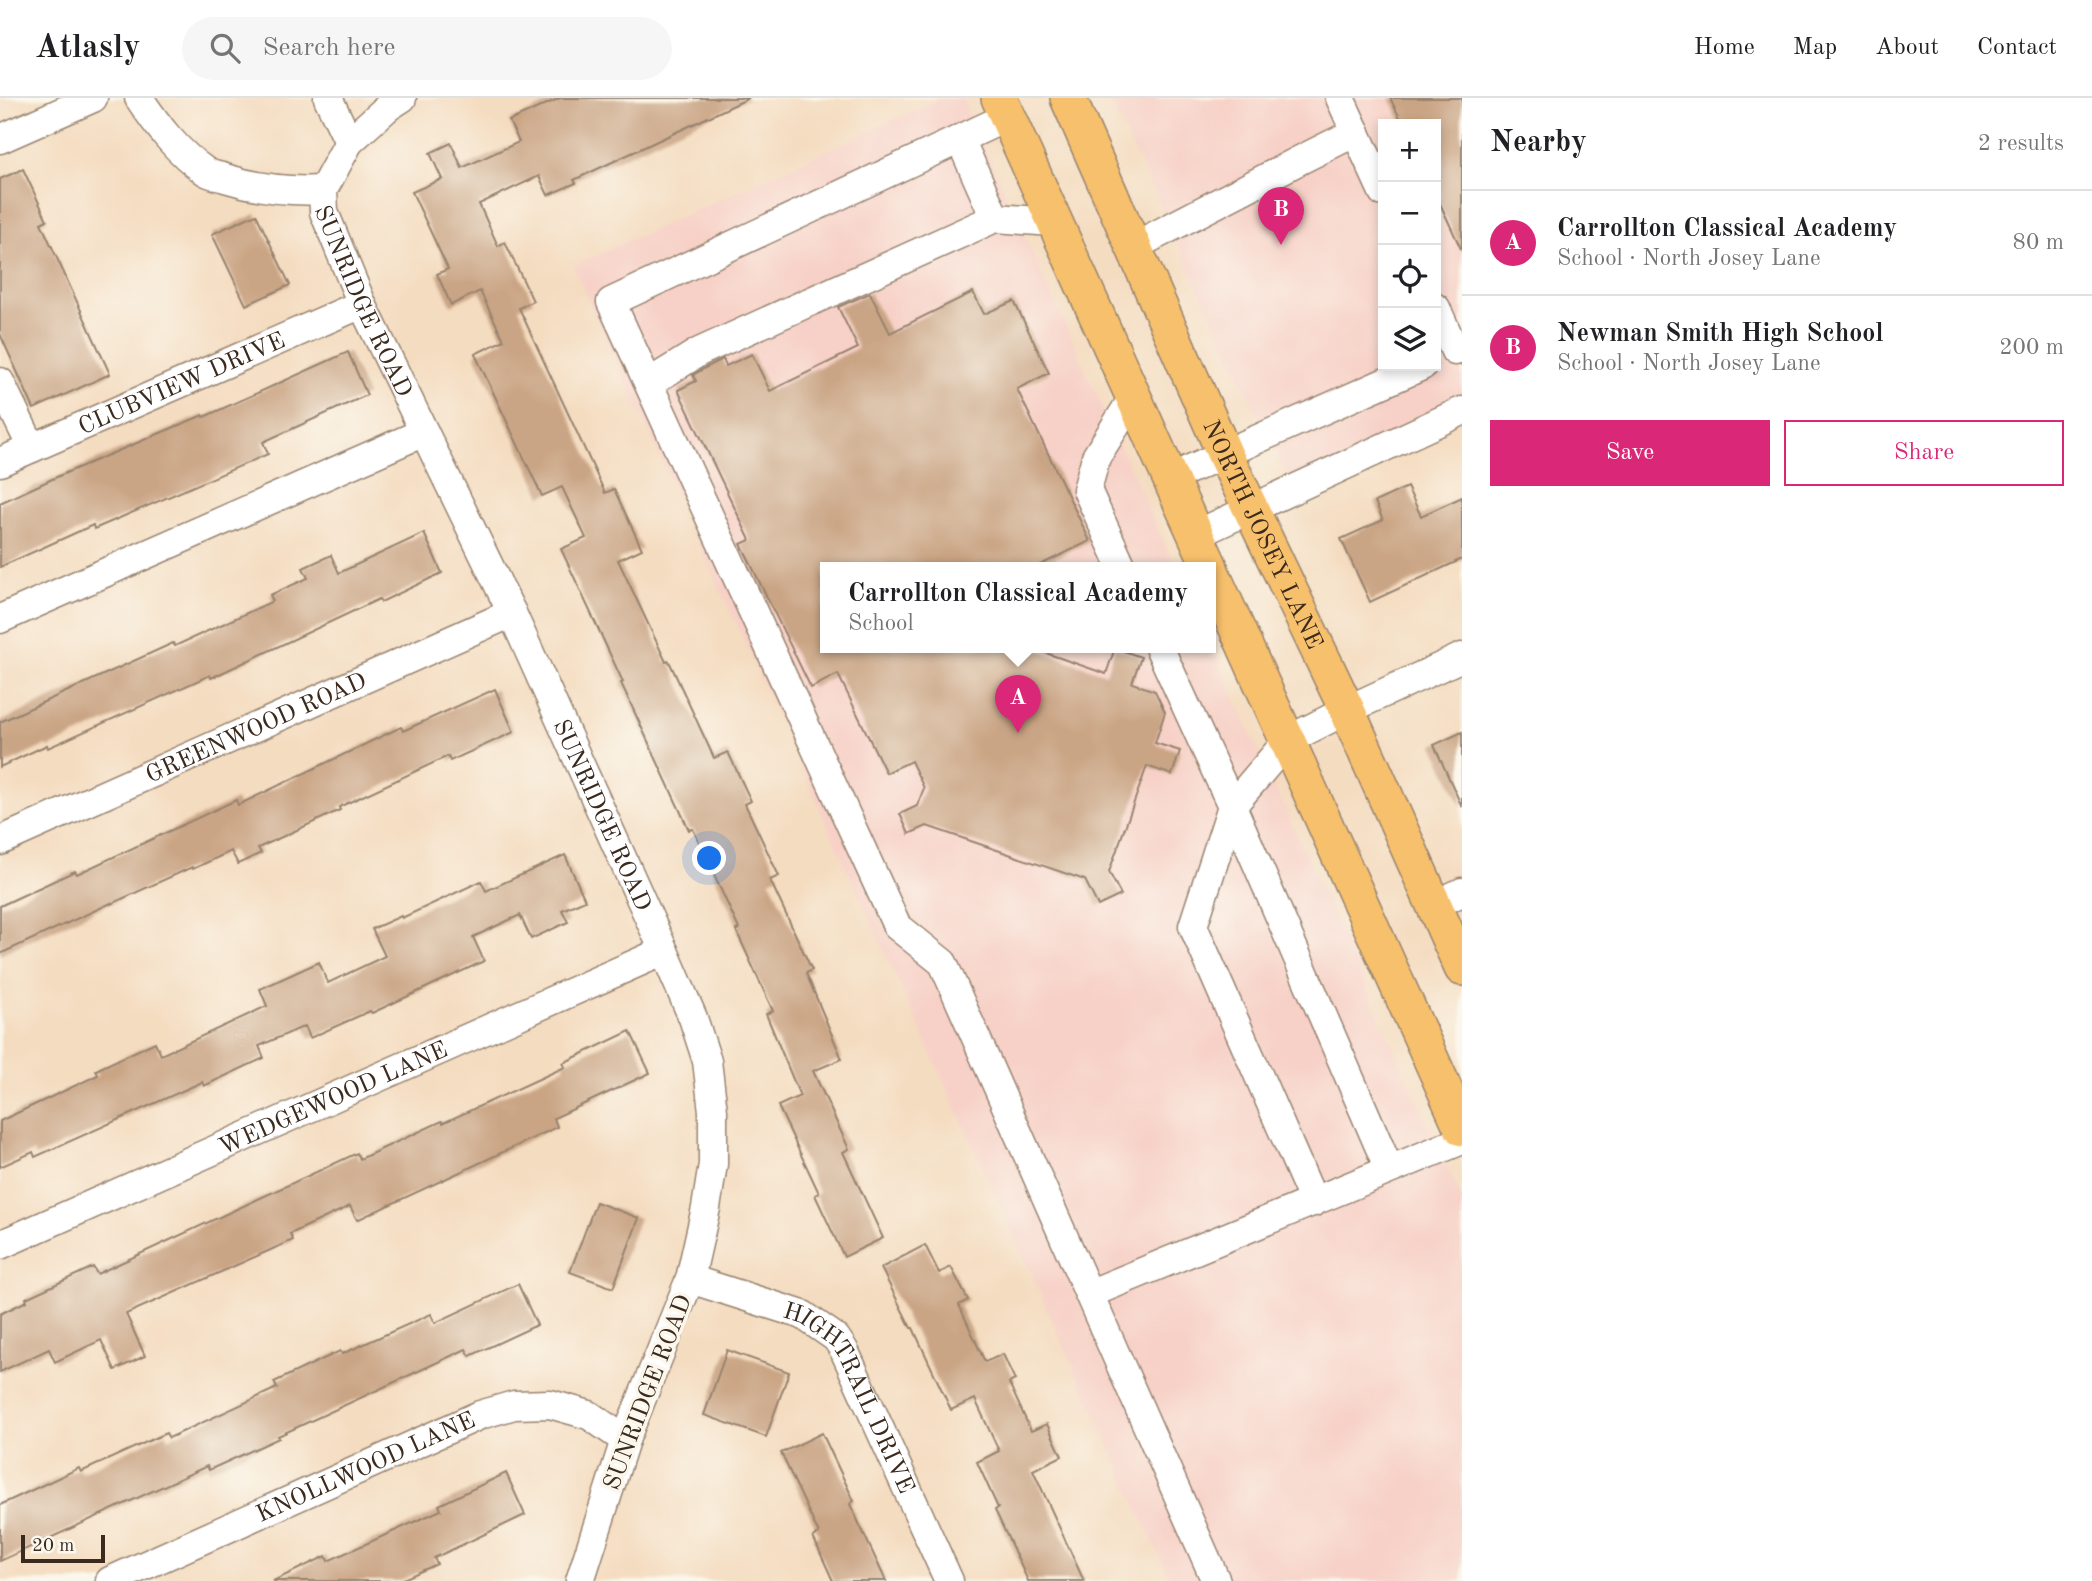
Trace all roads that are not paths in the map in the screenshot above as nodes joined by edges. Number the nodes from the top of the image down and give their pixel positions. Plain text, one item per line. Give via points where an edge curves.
1 (93, 98) edge
2 (139, 98) edge
3 (328, 98) edge
4 (402, 98) edge
5 (1068, 98) edge
6 (1340, 98) edge
7 (1003, 108) edge
8 (1356, 132) junction
9 (0, 139) edge
10 (960, 139) junction
11 (349, 142) junction
12 (1378, 182) edge
13 (323, 190) junction
14 (995, 218) junction
15 (1054, 222) junction
16 (1133, 247) junction
17 (362, 304) junction
18 (1441, 323) edge
19 (1451, 353) edge
20 (1411, 371) edge
21 (0, 382) edge
22 (649, 383) junction
23 (1133, 398) junction
24 (1462, 411) edge
25 (424, 432) junction
26 (32, 448) junction
27 (1225, 454) junction
28 (0, 462) edge
29 (1170, 478) junction
30 (1251, 509) junction
31 (1195, 535) junction
32 (1120, 562) edge
33 (1207, 562) edge
34 (1216, 581) edge
35 (512, 613) junction
36 (0, 620) edge
37 (1162, 653) edge
38 (1462, 657) edge
39 (1347, 710) junction
40 (1288, 740) junction
41 (1232, 806) junction
42 (0, 841) edge
43 (1448, 898) edge
44 (664, 951) junction
45 (1462, 968) edge
46 (1462, 1128) edge
47 (1462, 1140) edge
48 (1389, 1169) junction
49 (1314, 1202) junction
50 (0, 1245) edge
51 (690, 1279) junction
52 (1089, 1294) junction
53 (625, 1440) junction
54 (110, 1581) edge
55 (580, 1581) edge
56 (949, 1581) edge
57 (1216, 1581) edge

1 - 9 street
2 - 13 street via 168,138 207,172 248,185
3 - 11 street
4 - 11 street, SUNRIDGE ROAD
5 - 16 main road, NORTH JOSEY LANE
6 - 8 street
7 - 10 street
7 - 15 main road
8 - 12 street
8 - 16 street
10 - 14 street
10 - 22 street via 611,302
11 - 13 street, SUNRIDGE ROAD
13 - 17 street, SUNRIDGE ROAD via 324,212
14 - 15 street
14 - 22 street via 699,352
15 - 23 main road
16 - 27 main road, NORTH JOSEY LANE
17 - 25 street, SUNRIDGE ROAD
17 - 26 street, CLUBVIEW DRIVE
18 - 19 street
20 - 27 street
21 - 26 street
22 - 52 street via 897,926 943,963
23 - 29 main road
23 - 32 street via 1096,457 1087,490
24 - 30 street
25 - 35 street, SUNRIDGE ROAD
25 - 36 street
26 - 28 street, CLUBVIEW DRIVE
27 - 29 street
27 - 30 main road, NORTH JOSEY LANE
29 - 31 main road
30 - 31 street
30 - 39 main road, NORTH JOSEY LANE
31 - 33 main road
34 - 40 main road
35 - 42 street, GREENWOOD ROAD
35 - 44 street, SUNRIDGE ROAD
37 - 41 street
38 - 39 street
39 - 40 street
39 - 43 main road, NORTH JOSEY LANE
40 - 41 street
40 - 46 main road
41 - 48 street
41 - 49 street via 1193,926
43 - 45 main road, NORTH JOSEY LANE
44 - 50 street, WEDGEWOOD LANE
44 - 51 street, SUNRIDGE ROAD via 707,1061 713,1111 713,1164
47 - 48 street
48 - 49 street
49 - 52 street
51 - 53 street, SUNRIDGE ROAD
51 - 56 street, HIGHTRAIL DRIVE via 803,1315 836,1338
52 - 57 street
53 - 54 street, KNOLLWOOD LANE via 589,1415 551,1404 514,1405 480,1415
53 - 55 street, SUNRIDGE ROAD

